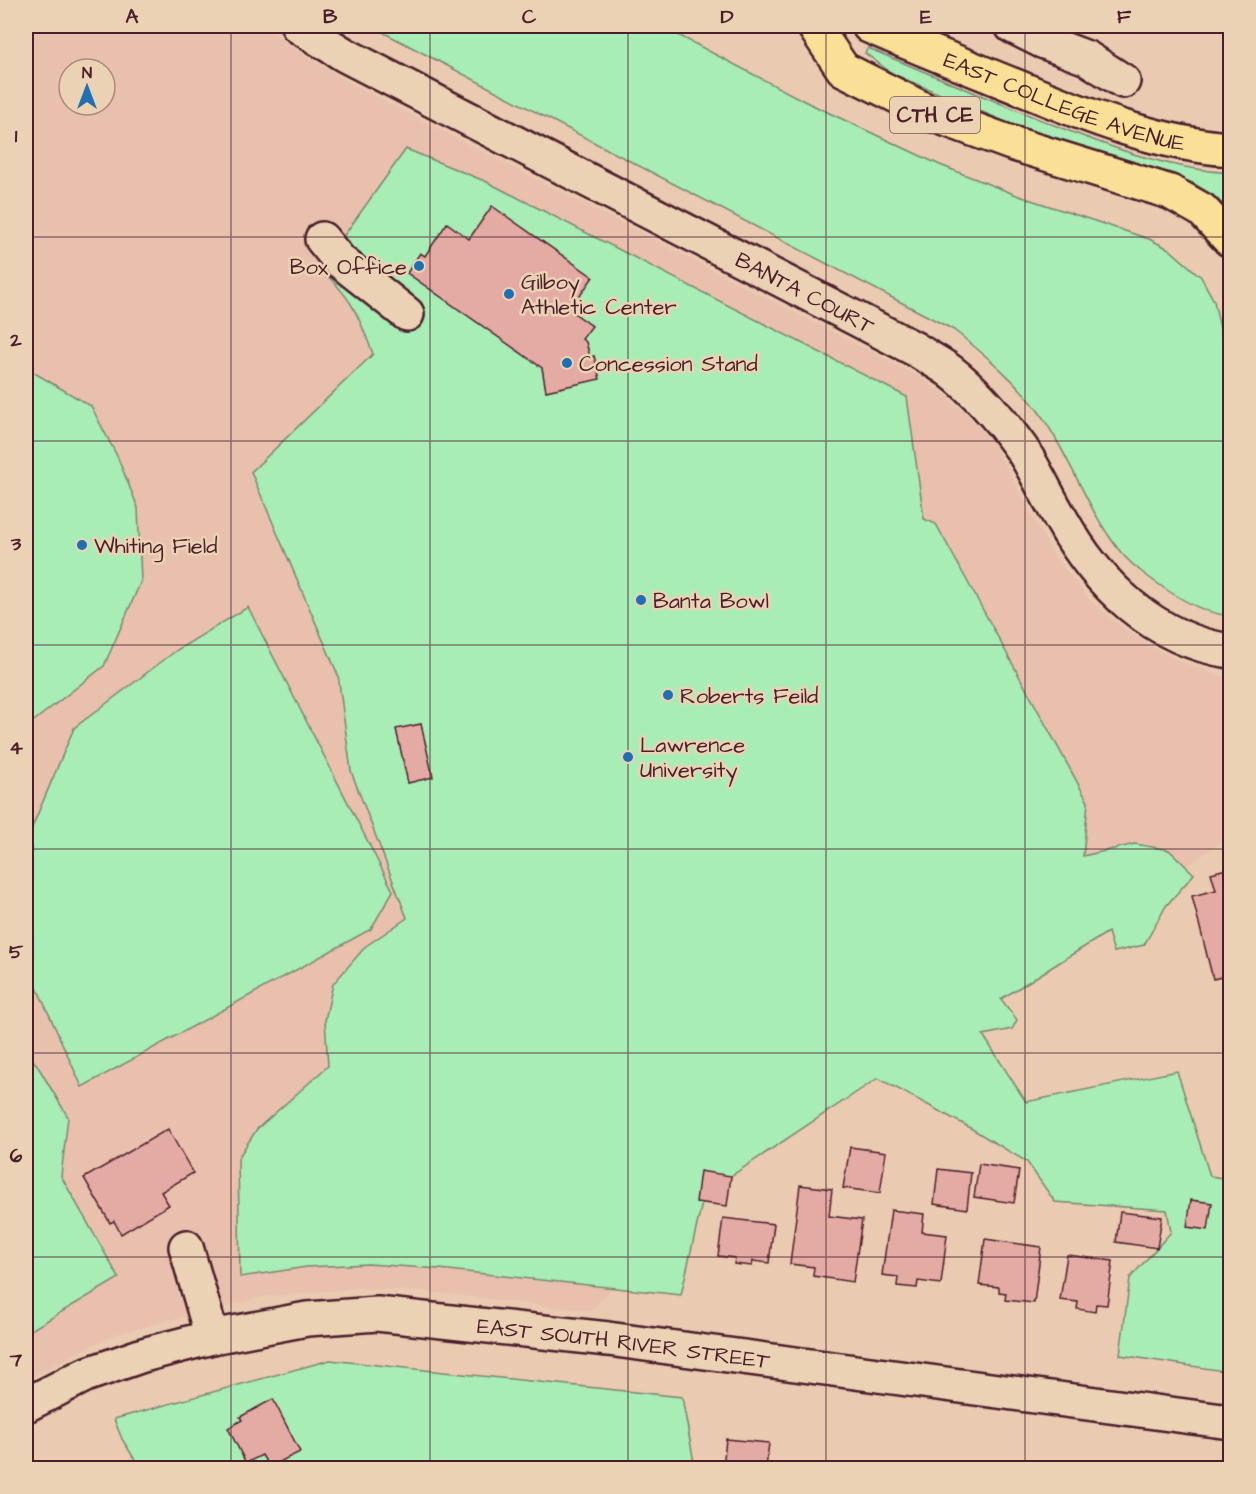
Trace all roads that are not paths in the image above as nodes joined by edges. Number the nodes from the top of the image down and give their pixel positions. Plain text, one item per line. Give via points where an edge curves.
1 (298, 26) edge
2 (814, 26) edge
3 (868, 26) edge
4 (1012, 26) edge
5 (1123, 81) dead end
6 (1230, 149) edge
7 (322, 239) dead end
8 (1230, 240) edge
9 (407, 314) dead end
10 (1230, 651) edge
11 (186, 1247) dead end
12 (212, 1337) junction
13 (26, 1405) edge
14 (1230, 1422) edge

1 - 10 street, BANTA COURT via 345,55 949,370 998,417 1022,449 1080,551 1103,581 1140,614 1167,631
2 - 8 main road, CTH CE via 843,69 937,116 1170,192 1202,210
3 - 6 main road, EAST COLLEGE AVENUE / CTH CE via 1088,116 1147,134
4 - 5 street via 1087,58
7 - 9 street via 340,261
11 - 12 street
12 - 13 street, EAST SOUTH RIVER STREET via 85,1375
12 - 14 street, EAST SOUTH RIVER STREET via 307,1319 377,1314 608,1339

